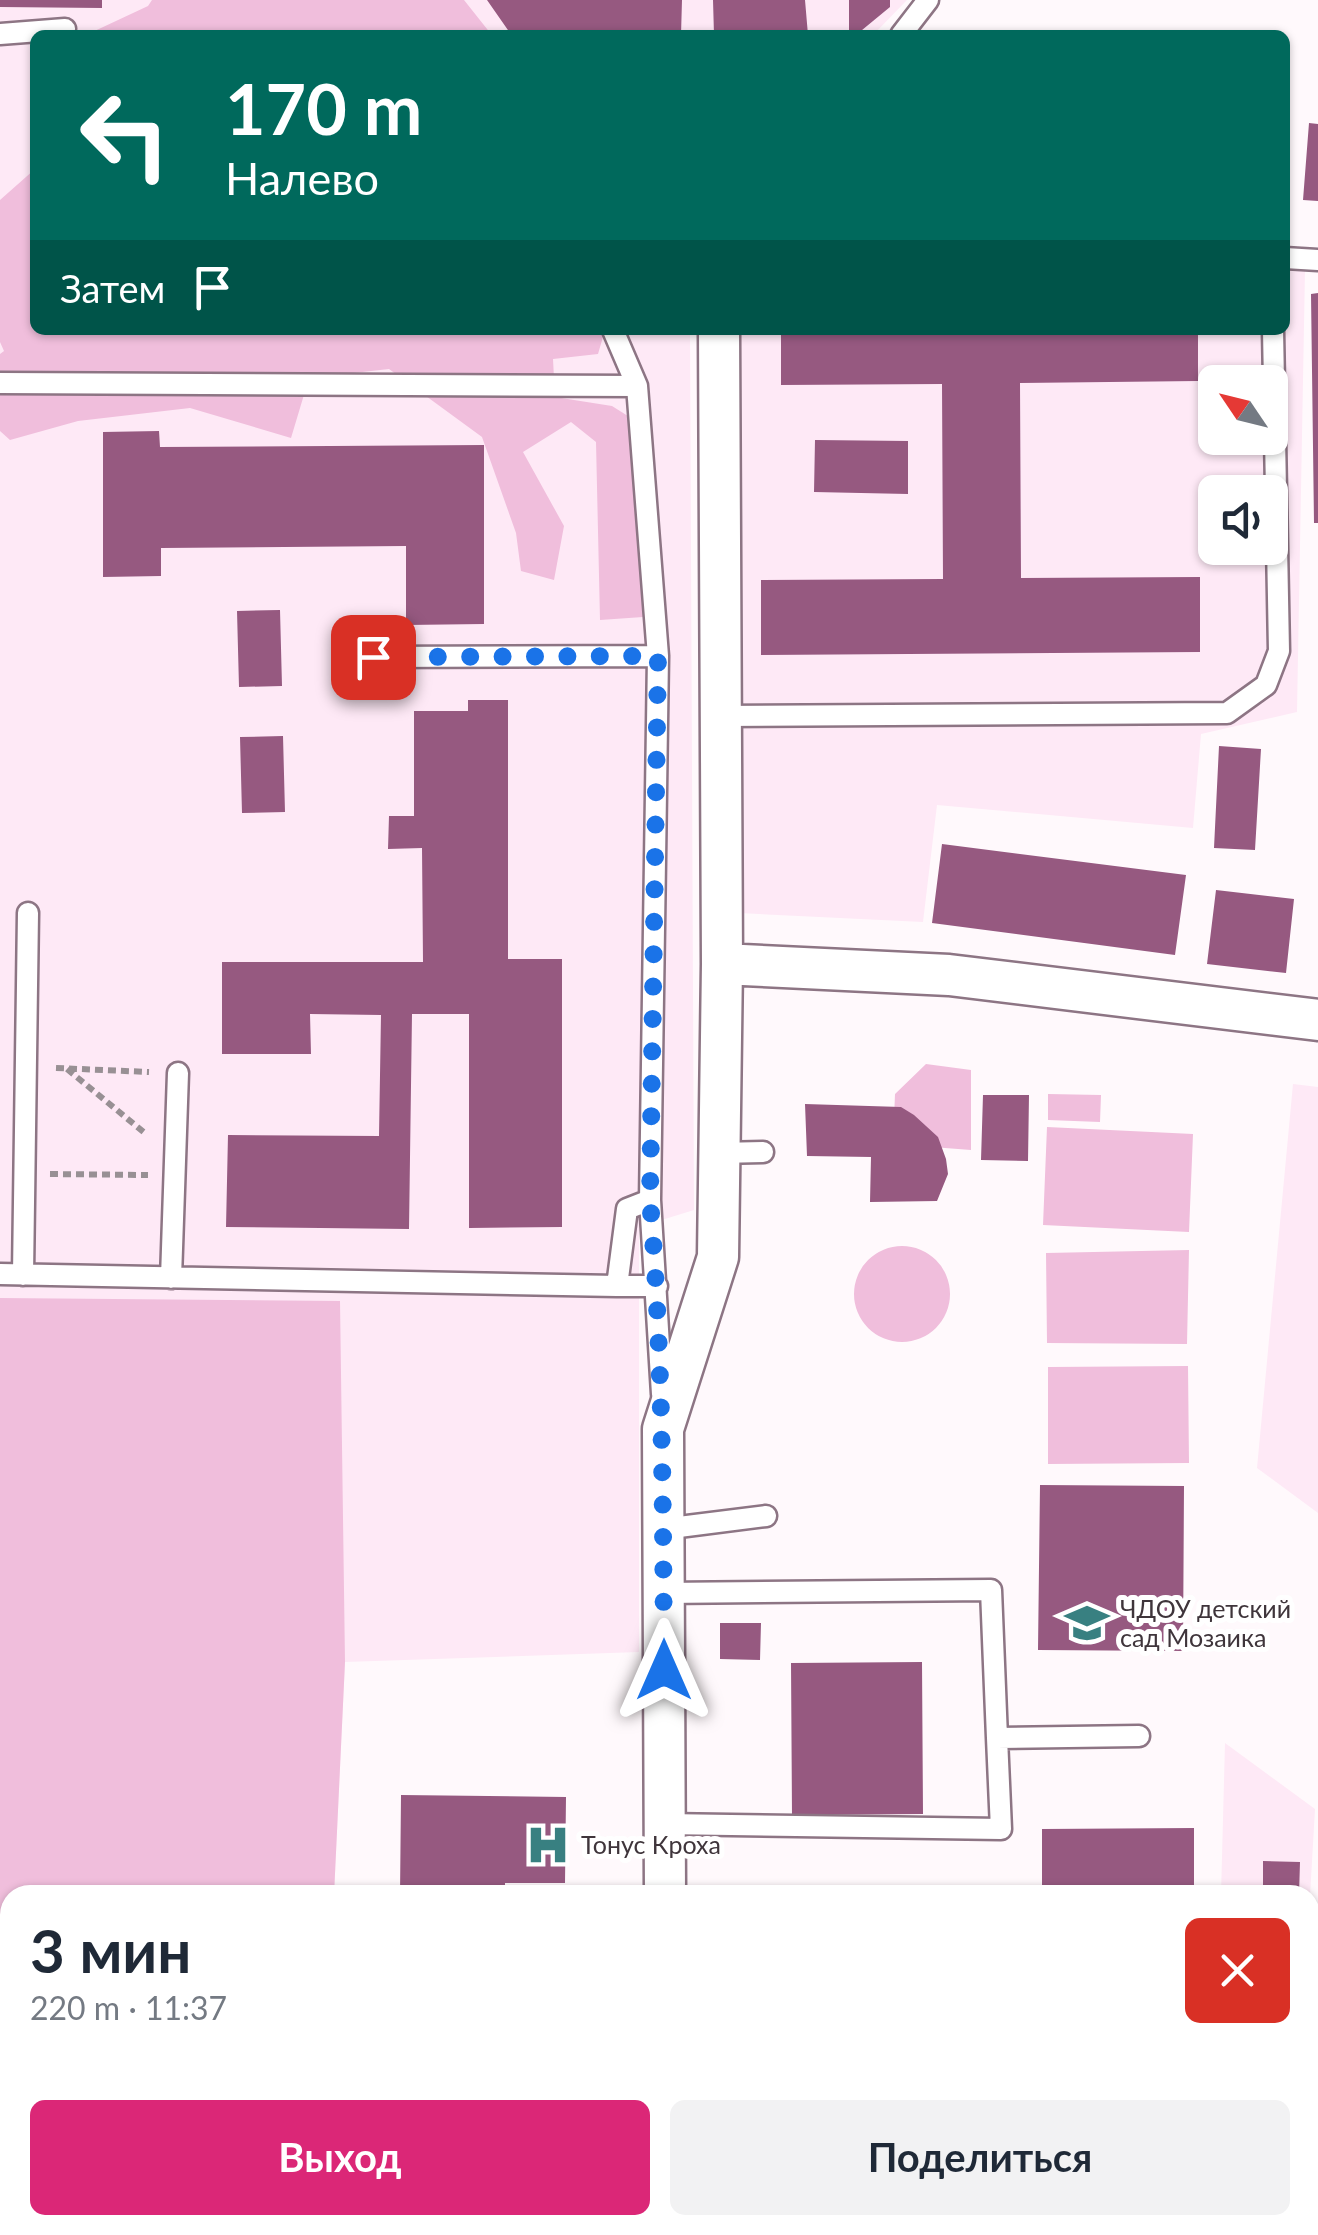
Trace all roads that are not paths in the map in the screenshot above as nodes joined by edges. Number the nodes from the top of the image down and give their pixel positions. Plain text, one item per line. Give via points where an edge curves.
1 (928, 0) edge
2 (65, 29) dead end
3 (52, 30) edge
4 (905, 30) edge
5 (30, 32) edge
6 (0, 34) edge
7 (1290, 258) edge
8 (1318, 260) edge
9 (616, 335) edge
10 (718, 335) edge
11 (1273, 335) edge
12 (0, 383) edge
13 (637, 386) junction
14 (658, 656) junction
15 (373, 657) dead end
16 (720, 716) junction
17 (28, 912) dead end
18 (722, 964) junction
19 (1318, 1020) edge
20 (178, 1073) road end
21 (763, 1152) dead end
22 (719, 1153) junction
23 (650, 1200) junction
24 (0, 1274) edge
25 (23, 1275) junction
26 (171, 1278) junction
27 (617, 1286) junction
28 (658, 1286) junction
29 (663, 1430) junction
30 (766, 1516) dead end
31 (663, 1528) junction
32 (663, 1593) junction
33 (1139, 1736) dead end
34 (997, 1738) junction
35 (665, 1824) junction
36 (665, 1885) edge

1 - 4 lane
2 - 3 lane
5 - 6 lane
7 - 8 lane
9 - 13 lane
10 - 16 street
11 - 16 lane via 1279,651 1266,685 1226,713
12 - 13 lane
13 - 14 lane
14 - 15 lane
14 - 23 lane
16 - 18 street
17 - 25 lane
18 - 19 street via 949,976
18 - 22 street
20 - 26 lane
21 - 22 lane
22 - 29 street via 718,1258
23 - 27 lane via 627,1209
23 - 28 lane
24 - 25 lane
25 - 26 lane
26 - 27 lane
27 - 28 lane
28 - 29 lane
29 - 31 street
30 - 31 lane
31 - 32 street
32 - 34 lane via 991,1590
32 - 35 street
33 - 34 lane
34 - 35 lane via 1001,1829
35 - 36 street

